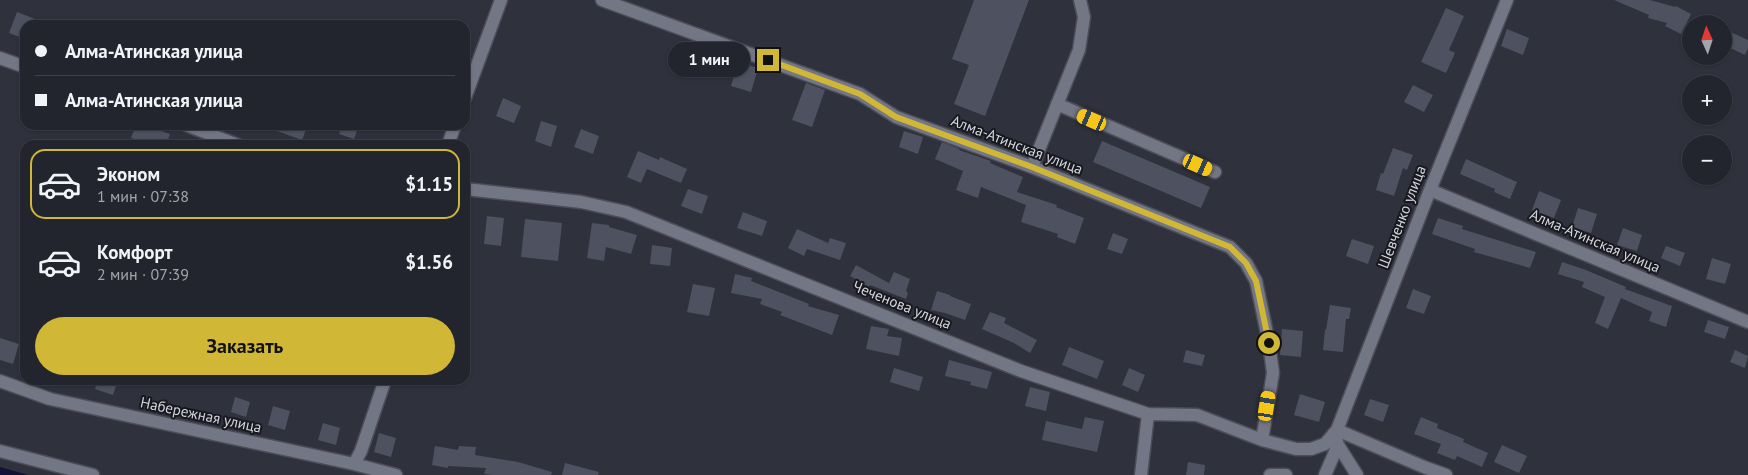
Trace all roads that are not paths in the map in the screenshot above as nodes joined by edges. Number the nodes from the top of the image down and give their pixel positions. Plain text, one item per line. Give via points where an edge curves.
1 (501, 0) edge
2 (602, 0) edge
3 (1080, 0) edge
4 (1507, 0) edge
5 (1, 62) edge
6 (20, 66) edge
7 (470, 84) edge
8 (1057, 104) junction
9 (199, 130) edge
10 (225, 140) edge
11 (1032, 167) junction
12 (1215, 172) dead end
13 (1430, 190) junction
14 (470, 191) edge
15 (1748, 322) edge
16 (0, 382) edge
17 (383, 385) edge
18 (1148, 414) junction
19 (1337, 436) junction
20 (1262, 440) junction
21 (1325, 444) joint
22 (0, 451) edge
23 (354, 464) junction
24 (1422, 471) edge
25 (93, 475) edge
26 (396, 475) edge
27 (1140, 475) edge
28 (1270, 475) edge
29 (1286, 475) edge
30 (1325, 475) edge
31 (1357, 475) edge
32 (1446, 475) edge

1 - 7 street
2 - 11 street, Алма-Атинская улица via 860,94 896,117
3 - 8 street via 1084,17 1079,50
4 - 13 street, Шевченко улица
5 - 6 street
8 - 11 street
8 - 12 street
9 - 10 street
11 - 20 street, Алма-Атинская улица via 1230,247 1246,263 1256,281 1272,373
13 - 15 street, Алма-Атинская улица
13 - 19 street, Шевченко улица
14 - 18 street, Чеченова улица via 581,202 626,212 1021,371
16 - 23 street, Набережная улица via 50,399
17 - 23 street
18 - 20 street, Чеченова улица via 1197,415
18 - 27 street
19 - 21 street, Шевченко улица
19 - 24 street
19 - 30 street
19 - 31 street
20 - 21 street, Чеченова улица via 1311,449
22 - 25 street
23 - 26 street, Набережная улица
24 - 32 street
28 - 29 street

